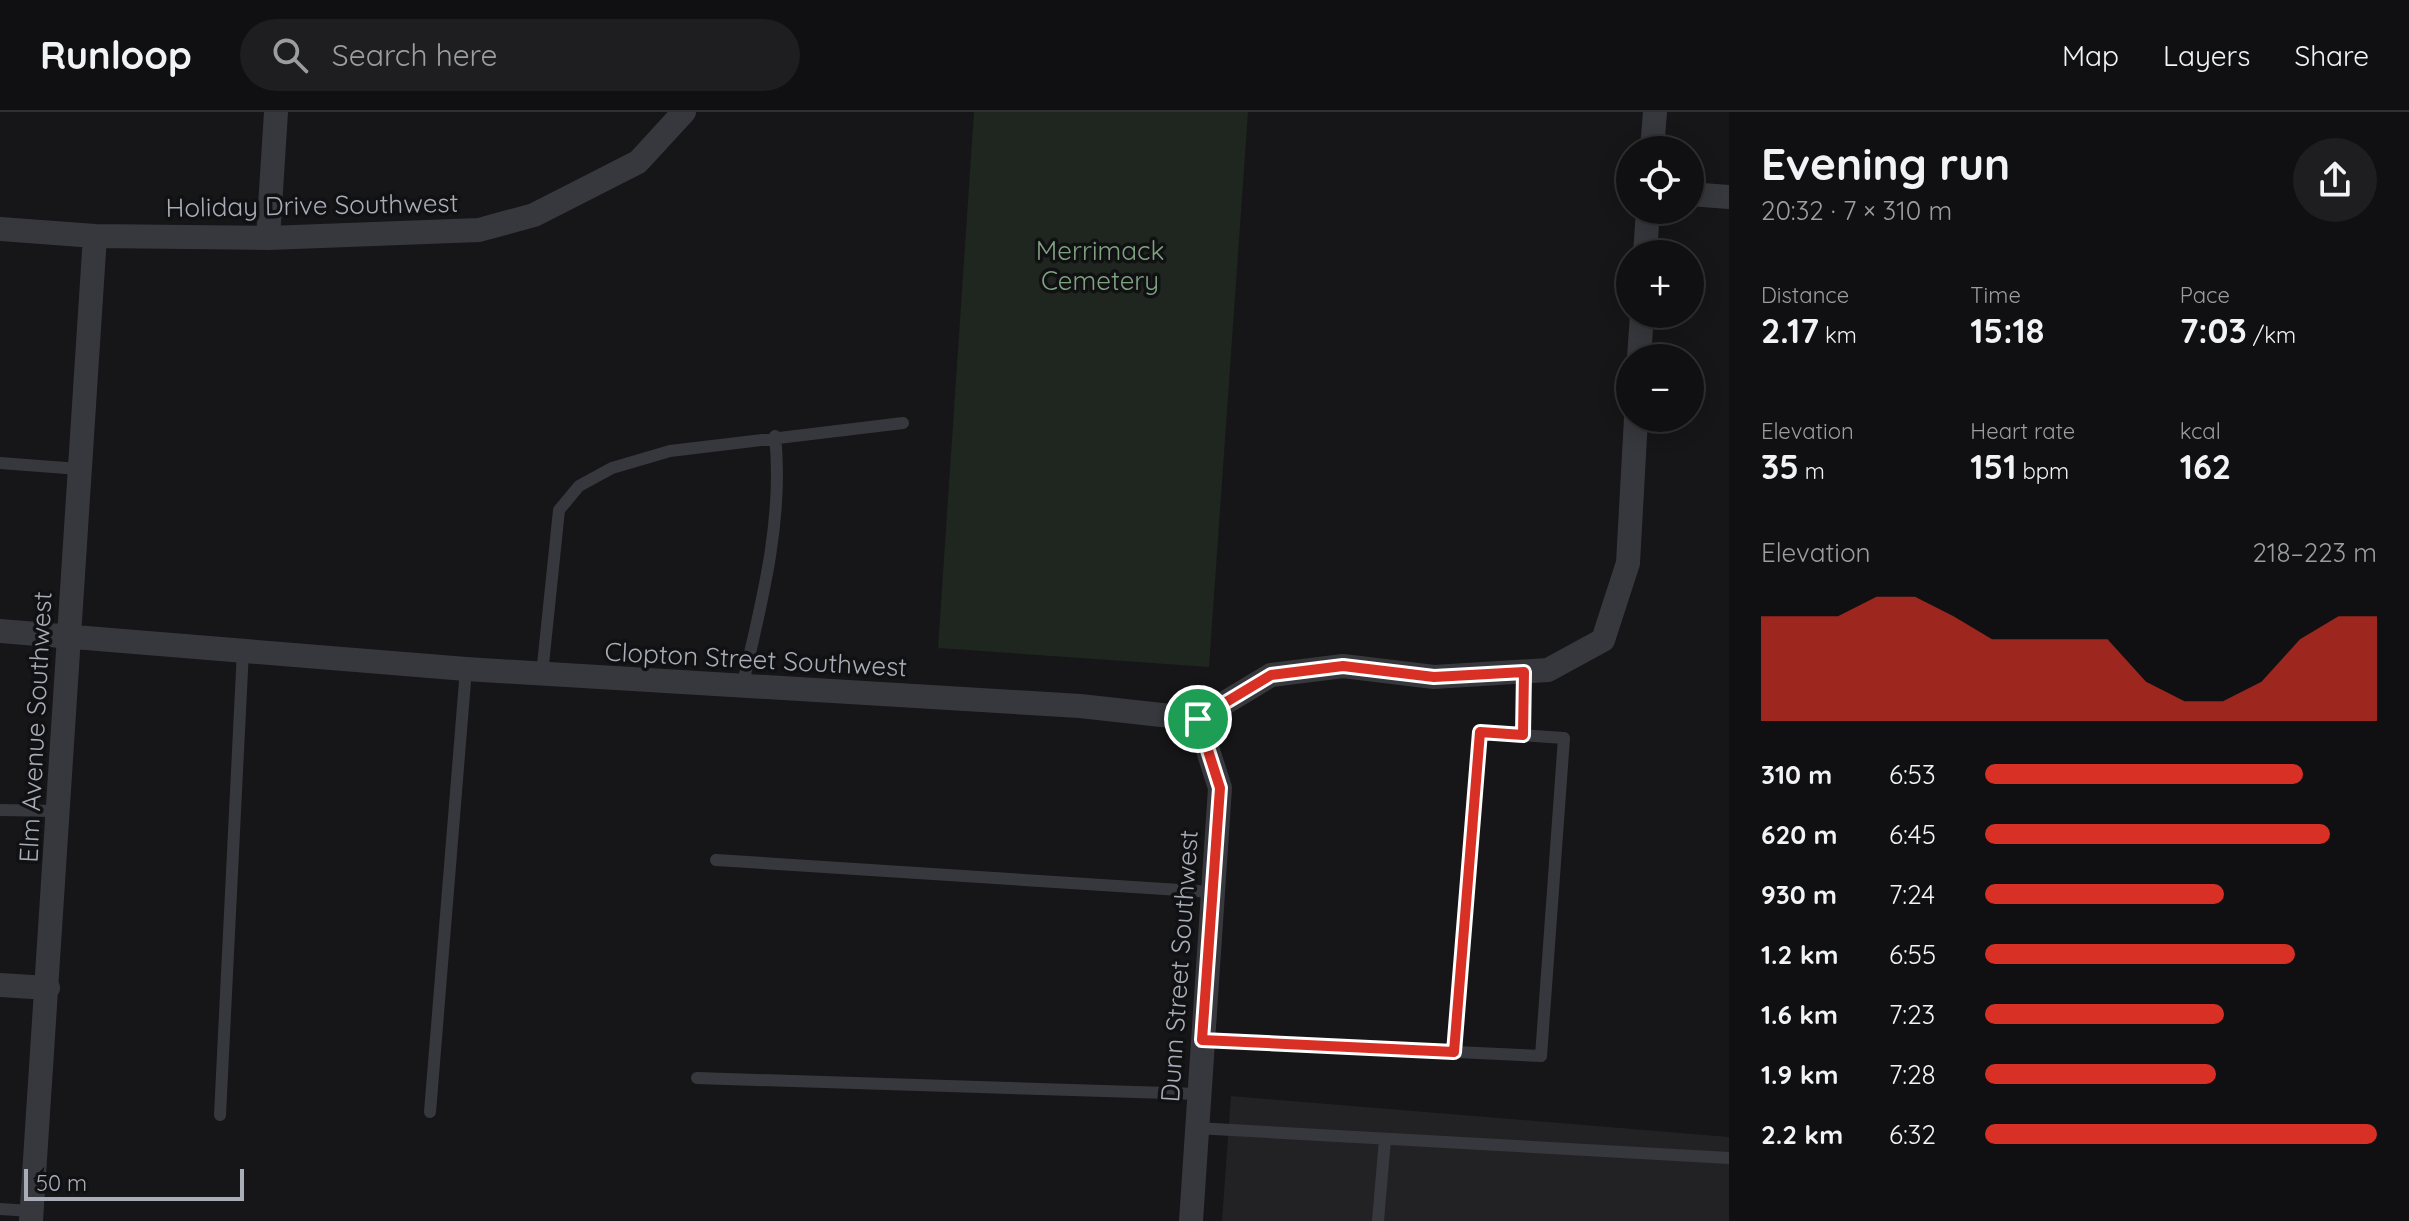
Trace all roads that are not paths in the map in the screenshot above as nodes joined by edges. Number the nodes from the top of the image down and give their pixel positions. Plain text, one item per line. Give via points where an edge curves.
1 (276, 112) edge
2 (684, 112) edge
3 (1655, 112) edge
4 (1653, 136) edge
5 (1704, 195) edge
6 (1729, 197) edge
7 (0, 229) edge
8 (95, 236) junction
9 (268, 238) junction
10 (903, 423) dead end
11 (1635, 432) edge
12 (775, 436) junction
13 (0, 463) edge
14 (79, 469) junction
15 (0, 631) edge
16 (67, 635) junction
17 (243, 650) junction
18 (466, 669) junction
19 (1524, 672) junction
20 (542, 674) junction
21 (742, 687) junction
22 (1198, 719) junction
23 (1523, 735) junction
24 (0, 810) edge
25 (57, 811) junction
26 (716, 860) dead end
27 (1211, 892) junction
28 (0, 985) edge
29 (48, 988) junction
30 (1202, 1040) junction
31 (1454, 1052) junction
32 (697, 1078) dead end
33 (1199, 1094) junction
34 (430, 1112) dead end
35 (220, 1115) dead end
36 (1196, 1128) junction
37 (1385, 1139) junction
38 (1729, 1158) edge
39 (0, 1209) edge
40 (31, 1216) edge
41 (1191, 1221) edge
42 (1378, 1221) edge

1 - 9 street
2 - 9 street, Holiday Drive Southwest via 638,162 534,215 479,230
3 - 4 street
5 - 6 street
7 - 8 street, Holiday Drive Southwest
8 - 9 street, Holiday Drive Southwest
8 - 14 street, Elm Avenue Southwest
10 - 12 lane
11 - 19 street via 1628,563 1603,640 1548,670
12 - 20 lane via 670,451 612,468 579,486 559,510
12 - 21 lane via 778,492 762,601
13 - 14 lane
14 - 16 street, Elm Avenue Southwest
15 - 16 street, Clopton Street Southwest
16 - 17 street, Clopton Street Southwest
16 - 25 street, Elm Avenue Southwest
17 - 18 street, Clopton Street Southwest
17 - 35 lane
18 - 20 street, Clopton Street Southwest
18 - 34 lane
19 - 22 street via 1434,677 1343,666 1271,675
19 - 23 lane
20 - 21 street, Clopton Street Southwest
21 - 22 street, Clopton Street Southwest via 1080,706
22 - 27 street, Dunn Street Southwest via 1220,788
23 - 31 lane via 1480,732
23 - 31 lane via 1564,738 1541,1056
24 - 25 lane
25 - 29 street, Elm Avenue Southwest
26 - 27 lane
27 - 30 street, Dunn Street Southwest
28 - 29 street
29 - 40 street, Elm Avenue Southwest
30 - 31 lane
30 - 33 street, Dunn Street Southwest
32 - 33 lane
33 - 36 street, Dunn Street Southwest
36 - 37 lane
36 - 41 street, Dunn Street Southwest
37 - 38 lane
37 - 42 lane
39 - 40 lane

